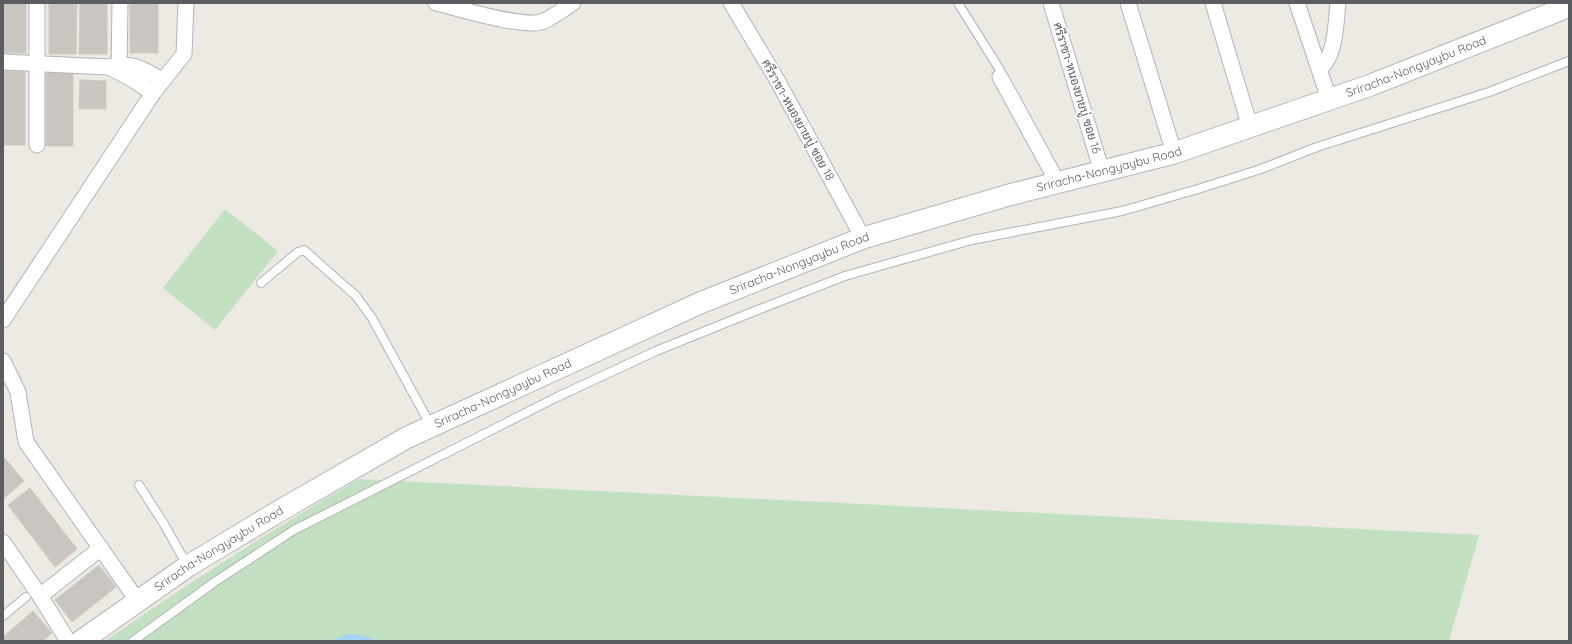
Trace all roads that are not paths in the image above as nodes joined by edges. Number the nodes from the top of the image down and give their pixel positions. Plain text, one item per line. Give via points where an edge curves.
1 (37, 3) edge
2 (120, 3) edge
3 (186, 3) edge
4 (436, 3) edge
5 (573, 3) edge
6 (731, 3) edge
7 (958, 3) edge
8 (1051, 3) edge
9 (1128, 3) edge
10 (1213, 3) edge
11 (1297, 3) edge
12 (1338, 3) edge
13 (1569, 5) edge
14 (1569, 61) edge
15 (3, 62) edge
16 (37, 63) junction
17 (115, 68) junction
18 (1319, 69) junction
19 (1000, 74) joint
20 (162, 80) junction
21 (153, 92) junction
22 (1328, 99) junction
23 (1250, 127) junction
24 (37, 144) dead end
25 (1174, 153) junction
26 (1102, 172) junction
27 (1058, 183) junction
28 (862, 238) junction
29 (261, 283) dead end
30 (3, 320) edge
31 (3, 361) edge
32 (431, 426) junction
33 (139, 485) dead end
34 (3, 542) edge
35 (101, 548) junction
36 (188, 566) junction
37 (33, 596) junction
38 (137, 600) junction
39 (3, 616) edge
40 (68, 641) edge
41 (81, 641) edge
42 (133, 641) edge

1 - 16 street
2 - 17 street
3 - 20 street via 184,54
4 - 5 street via 524,22 542,22
6 - 28 street, ศรีราชา-หนองยายบู่ ซอย 18 via 776,78
7 - 19 lane
8 - 26 street, ศรีราชา-หนองยายบู่ ซอย 16
9 - 25 street
10 - 23 street
11 - 18 street
12 - 18 street via 1331,52 1323,67
13 - 22 main road, Sriracha-Nongyaybu Road via 1378,82
14 - 42 lane via 1482,94 1198,189 1122,211 972,240 845,276 656,351 557,397 294,530 216,581
15 - 16 street
16 - 17 street
16 - 24 street
17 - 20 street via 135,65
17 - 21 street
18 - 22 street
19 - 27 street
20 - 21 street
21 - 30 street
22 - 23 main road, Sriracha-Nongyaybu Road
23 - 25 main road, Sriracha-Nongyaybu Road
25 - 26 main road, Sriracha-Nongyaybu Road
26 - 27 main road, Sriracha-Nongyaybu Road
27 - 28 main road, Sriracha-Nongyaybu Road
28 - 32 main road, Sriracha-Nongyaybu Road via 700,304
29 - 32 lane via 298,252 304,250 312,256 356,296 372,318
31 - 35 street via 18,392 26,442
32 - 36 main road, Sriracha-Nongyaybu Road via 280,510
33 - 36 lane
34 - 37 street
35 - 37 street
35 - 38 street
36 - 38 main road, Sriracha-Nongyaybu Road
37 - 39 lane
37 - 40 street
38 - 41 main road, Sriracha-Nongyaybu Road

